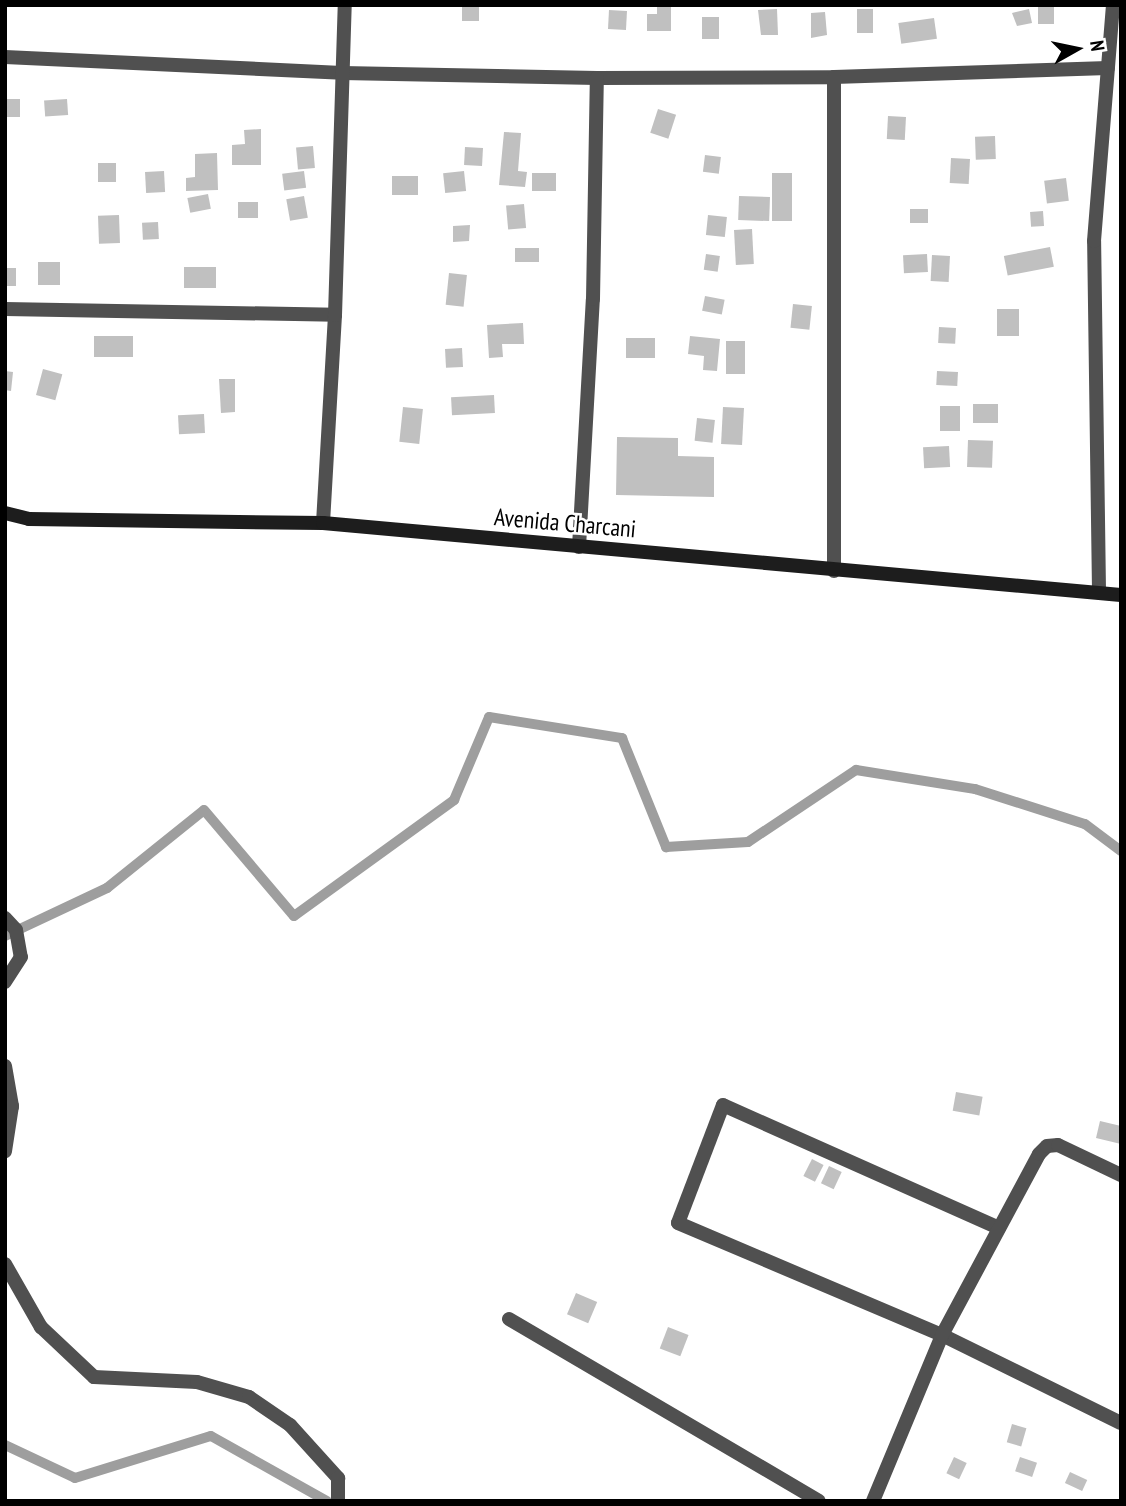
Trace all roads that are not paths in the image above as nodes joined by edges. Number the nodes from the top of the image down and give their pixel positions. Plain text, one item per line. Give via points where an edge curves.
1 (345, 5) edge
2 (1112, 5) edge
3 (5, 57) edge
4 (1108, 68) junction
5 (342, 73) junction
6 (834, 76) junction
7 (597, 78) junction
8 (5, 309) edge
9 (335, 315) junction
10 (5, 513) edge
11 (323, 523) junction
12 (579, 547) junction
13 (834, 571) junction
14 (1100, 591) junction
15 (1121, 595) edge
16 (5, 918) edge
17 (5, 982) edge
18 (5, 1066) edge
19 (5, 1151) edge
20 (1121, 1175) edge
21 (999, 1228) junction
22 (5, 1264) edge
23 (509, 1319) dead end
24 (942, 1335) junction
25 (1121, 1423) edge
26 (338, 1501) edge
27 (819, 1501) edge
28 (873, 1501) edge

1 - 5 street
2 - 4 street
3 - 5 street
4 - 6 street
4 - 14 street via 1094,241
5 - 7 street
5 - 9 street
6 - 7 street
6 - 13 street
7 - 12 street via 593,299
8 - 9 street
9 - 11 street
10 - 11 main road, Avenida Charcani via 29,519
11 - 12 main road, Avenida Charcani
12 - 13 main road, Avenida Charcani
13 - 14 main road, Avenida Charcani
14 - 15 main road, Avenida Charcani
16 - 17 street via 16,930 21,957
18 - 19 street via 12,1106
20 - 21 street via 1058,1145 1047,1146
21 - 24 street
21 - 24 street via 723,1105 678,1223
22 - 26 street via 41,1327 94,1377 197,1382 249,1397 290,1425 338,1478
23 - 27 street
24 - 25 street
24 - 28 street

